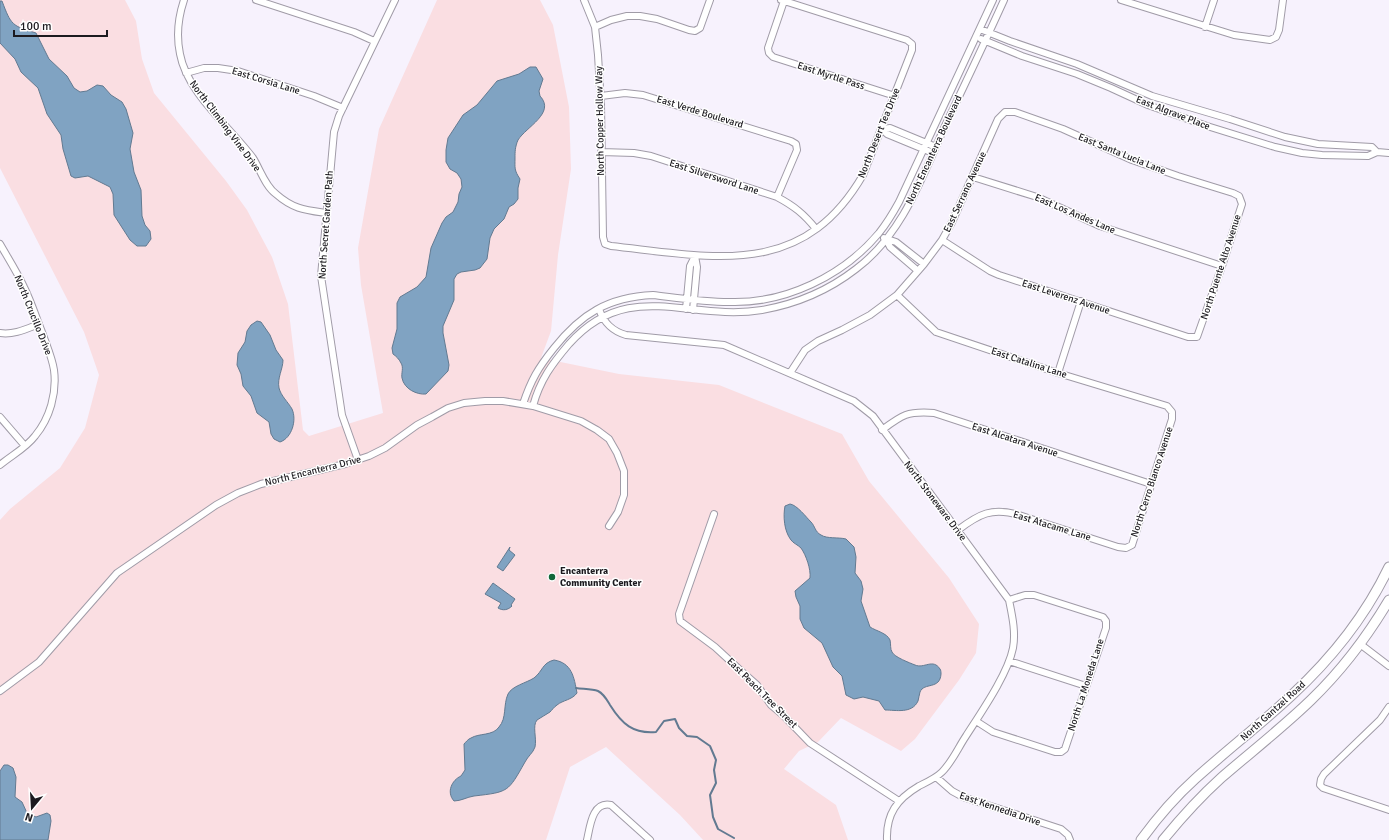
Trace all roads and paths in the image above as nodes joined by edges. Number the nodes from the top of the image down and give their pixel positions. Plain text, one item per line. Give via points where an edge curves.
1 (184, 0) edge
2 (256, 0) edge
3 (395, 0) edge
4 (584, 0) edge
5 (710, 0) edge
6 (782, 0) edge
7 (993, 0) edge
8 (1004, 0) edge
9 (1121, 0) edge
10 (1214, 0) edge
11 (1283, 0) edge
12 (1134, 2) edge
13 (595, 27) junction
14 (1205, 27) junction
15 (980, 29) junction
16 (988, 33) junction
17 (976, 37) junction
18 (374, 41) junction
19 (985, 41) junction
20 (186, 73) junction
21 (601, 96) junction
22 (895, 96) junction
23 (343, 108) junction
24 (1005, 112) joint
25 (1230, 119) junction
26 (882, 128) junction
27 (1226, 132) junction
28 (925, 146) junction
29 (934, 150) junction
30 (601, 152) junction
31 (1377, 152) junction
32 (1389, 153) edge
33 (973, 177) junction
34 (1239, 196) joint
35 (777, 197) junction
36 (326, 213) junction
37 (816, 229) junction
38 (878, 234) junction
39 (886, 239) junction
40 (942, 240) junction
41 (0, 244) edge
42 (605, 244) joint
43 (695, 256) junction
44 (924, 264) junction
45 (1222, 266) junction
46 (918, 271) junction
47 (897, 294) junction
48 (687, 299) junction
49 (694, 299) junction
50 (1081, 301) junction
51 (599, 309) junction
52 (689, 309) junction
53 (602, 317) junction
54 (38, 324) junction
55 (0, 333) edge
56 (1197, 337) joint
57 (790, 373) junction
58 (1058, 373) junction
59 (523, 404) junction
60 (533, 406) junction
61 (1172, 412) joint
62 (0, 417) edge
63 (882, 430) junction
64 (25, 446) junction
65 (358, 460) junction
66 (0, 465) edge
67 (1151, 484) junction
68 (714, 514) dead end
69 (609, 526) dead end
70 (958, 530) junction
71 (1126, 548) joint
72 (1389, 567) edge
73 (1009, 600) junction
74 (1389, 600) edge
75 (1360, 644) junction
76 (1009, 661) junction
77 (1389, 666) edge
78 (1086, 686) junction
79 (0, 691) edge
80 (1389, 707) edge
81 (1382, 717) junction
82 (1389, 720) edge
83 (976, 721) junction
84 (936, 777) junction
85 (899, 801) junction
86 (1389, 810) edge
87 (1069, 837) edge
88 (587, 840) edge
89 (650, 840) edge
90 (887, 840) edge
91 (1141, 840) edge
92 (1163, 840) edge

1 - 20 street, North Climbing Vine Drive via 177,30 180,55
2 - 18 street
3 - 18 street, North Secret Garden Path
4 - 13 street, North Copper Hollow Way
5 - 13 street via 700,28 695,31 640,16 627,16
6 - 22 street, East Myrtle Pass via 768,48 769,54
6 - 22 street, North Desert Tea Drive via 907,40 912,44
7 - 15 street, North Encanterra Boulevard
8 - 16 street, North Encanterra Boulevard
9 - 12 street
10 - 14 street
11 - 14 street via 1279,30 1276,37 1270,40 1254,39
12 - 14 street
13 - 21 street, North Copper Hollow Way
15 - 16 street, East Algrave Place
15 - 17 street, North Encanterra Boulevard
16 - 19 street, North Encanterra Boulevard
16 - 25 street, East Algrave Place via 1076,64 1152,96
17 - 19 street, East Algrave Place
17 - 28 street, North Encanterra Boulevard
18 - 23 street, North Secret Garden Path
19 - 27 street, East Algrave Place via 1078,74 1148,105
19 - 29 street, North Encanterra Boulevard
20 - 23 street, East Corsia Lane via 204,68 238,71
20 - 36 street, North Climbing Vine Drive via 191,83 254,160 274,193 301,210
21 - 30 street, North Copper Hollow Way
21 - 35 street, East Verde Boulevard via 625,93 643,95 791,141 796,144 797,150
22 - 26 street, North Desert Tea Drive
23 - 36 street, North Secret Garden Path via 334,132
24 - 33 street, East Serrano Avenue via 998,119
24 - 34 street, East Santa Lucia Lane via 1015,112 1063,129 1132,160
25 - 27 street
25 - 31 street, East Algrave Place via 1302,141 1372,147
26 - 28 street via 890,128
26 - 37 street, North Desert Tea Drive via 854,191 828,220
27 - 31 street, East Algrave Place via 1280,149 1302,153 1368,156
28 - 29 street
28 - 38 street, North Encanterra Boulevard via 899,202
29 - 39 street, North Encanterra Boulevard via 913,198
30 - 35 street, East Silversword Lane via 651,156
30 - 42 street, North Copper Hollow Way
31 - 32 street, East Algrave Place
33 - 40 street, East Serrano Avenue
33 - 45 street, East Los Andes Lane via 1037,197 1100,226
34 - 45 street, North Puente Alto Avenue via 1242,204
35 - 37 street, East Silversword Lane via 804,215
36 - 65 street, North Secret Garden Path via 321,276 342,415
37 - 43 street, North Desert Tea Drive via 801,239 771,251 737,257
38 - 39 street
38 - 49 street, North Encanterra Boulevard via 845,264 802,289 751,301
39 - 44 street via 896,242
39 - 46 street via 890,248
39 - 52 street, North Encanterra Boulevard via 857,268 811,296 762,310 714,312
40 - 44 street, East Serrano Avenue
40 - 50 street, East Leverenz Avenue via 990,272
41 - 54 street, North Crucillo Drive via 24,287
42 - 43 street, North Desert Tea Drive
43 - 48 street via 690,266
43 - 49 street via 697,267
44 - 46 street, East Serrano Avenue
45 - 56 street, North Puente Alto Avenue
46 - 47 street, East Serrano Avenue
47 - 57 street, East Serrano Avenue via 870,315 805,350
47 - 58 street, East Catalina Lane via 936,332
48 - 49 street, North Encanterra Boulevard
48 - 51 street, North Encanterra Boulevard via 641,296 608,304
48 - 52 street
49 - 52 street
50 - 56 street, East Leverenz Avenue via 1188,337
50 - 58 street
51 - 53 street, North Stoneware Drive
51 - 59 street, North Encanterra Boulevard via 576,323 555,347 532,378
52 - 53 street, North Encanterra Boulevard via 639,306 621,309
53 - 57 street, North Stoneware Drive via 610,328 626,336 724,345
53 - 60 street, North Encanterra Boulevard via 576,338 557,359 541,383
54 - 55 street via 19,332
54 - 64 street, North Crucillo Drive via 54,369 53,396 43,424 36,436
57 - 63 street, North Stoneware Drive via 854,401 873,416
58 - 61 street, East Catalina Lane via 1167,406
59 - 60 street, North Encanterra Drive
59 - 65 street, North Encanterra Drive via 485,401 448,408 417,425 385,448
60 - 69 street, North Encanterra Drive via 581,421 598,430 609,439 618,453 624,471 624,495 618,512
61 - 67 street, North Cerro Blanco Avenue
62 - 64 street
63 - 67 street, East Alcatara Avenue via 908,413 934,413
63 - 70 street, North Stoneware Drive
64 - 66 street, North Crucillo Drive
65 - 79 street, North Encanterra Drive via 261,484 216,505 117,573 39,662
67 - 71 street, North Cerro Blanco Avenue via 1132,545
68 - 85 street, East Peach Tree Street via 679,614 680,621 715,647 756,685 771,705 810,743
70 - 71 street, East Atacame Lane via 980,515 1002,511
70 - 73 street, North Stoneware Drive
72 - 91 main road, North Gantzel Road via 1352,628 1326,662 1279,707 1195,779
73 - 76 street, North Stoneware Drive via 1013,620 1013,648
73 - 78 street, North La Moneda Lane via 1034,595 1103,617 1106,628
74 - 75 main road, North Gantzel Road
75 - 77 street
75 - 92 main road, North Gantzel Road via 1310,701 1221,778 1189,809
76 - 78 street
76 - 83 street, North Stoneware Drive
78 - 83 street, North La Moneda Lane via 1065,749 1061,752 993,732
80 - 81 street
81 - 82 street
81 - 86 street via 1324,774 1320,785
83 - 84 street, North Stoneware Drive via 949,763
84 - 85 street, North Stoneware Drive
84 - 87 street, East Kennedia Drive via 962,797 1061,829
85 - 90 street, North Stoneware Drive via 888,821
88 - 89 street via 596,810 605,804 611,805

